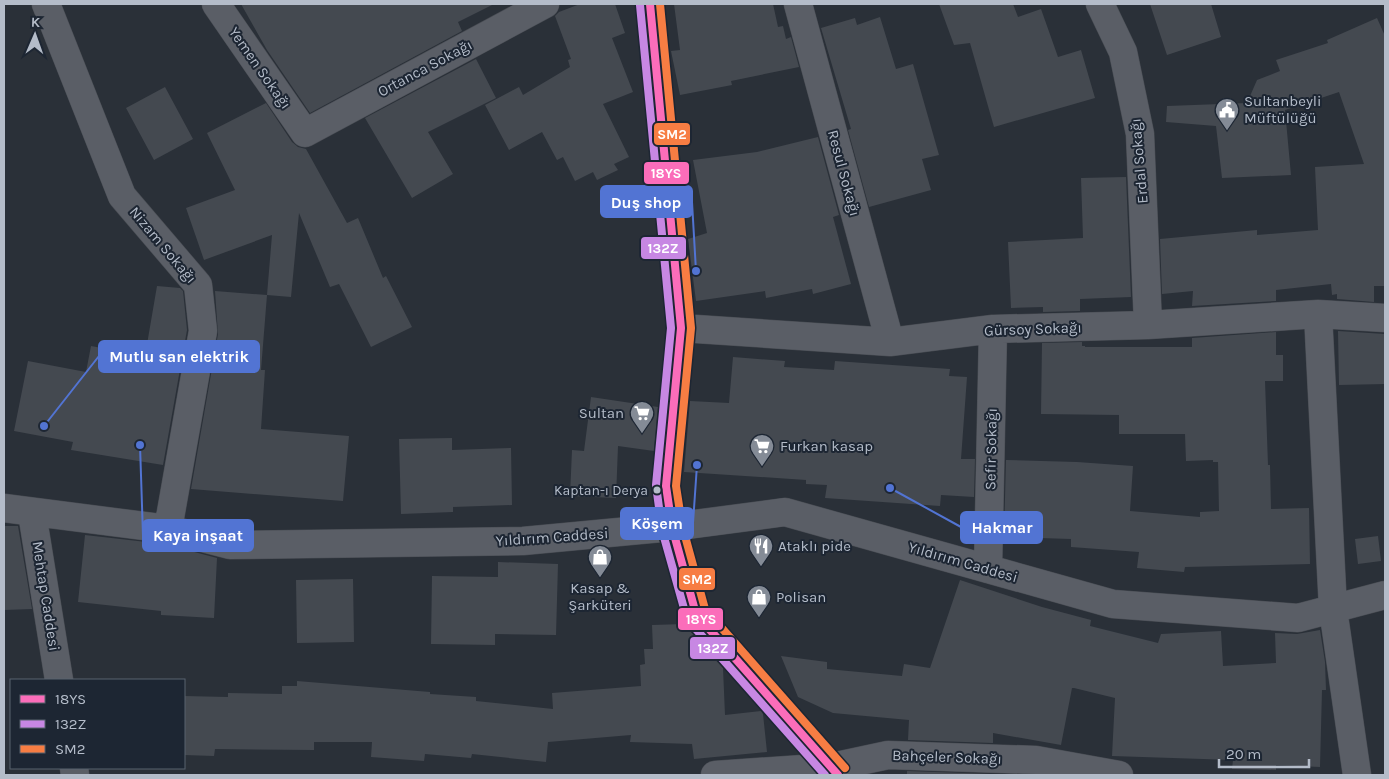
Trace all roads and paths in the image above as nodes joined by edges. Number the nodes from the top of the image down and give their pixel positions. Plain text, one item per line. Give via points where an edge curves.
1 (46, 4) edge
2 (216, 4) edge
3 (544, 4) edge
4 (650, 4) edge
5 (798, 4) edge
6 (1100, 4) edge
7 (305, 133) joint
8 (1318, 314) junction
9 (1385, 318) edge
10 (1148, 325) junction
11 (681, 328) junction
12 (993, 329) junction
13 (890, 342) junction
14 (4, 508) edge
15 (32, 512) junction
16 (672, 527) junction
17 (168, 529) junction
18 (988, 569) junction
19 (1385, 595) edge
20 (1333, 609) junction
21 (60, 679) edge
22 (835, 771) edge
23 (715, 775) edge
24 (1119, 775) edge
25 (1357, 775) edge

1 - 17 street, Nizam Sokağı via 122,196 198,285 203,331
2 - 7 street, Yemen Sokağı
3 - 7 street, Ortanca Sokağı
4 - 11 street
5 - 13 street, Resul Sokağı
6 - 10 street, Erdal Sokağı via 1123,52 1140,134
8 - 9 street, Gürsoy Sokağı
8 - 10 street, Gürsoy Sokağı
8 - 20 street
10 - 12 street, Gürsoy Sokağı
11 - 13 street, Gürsoy Sokağı
11 - 16 street via 666,486
12 - 13 street, Gürsoy Sokağı
12 - 18 street, Sefir Sokağı
14 - 15 street, Yıldırım Caddesi
15 - 17 street, Yıldırım Caddesi
15 - 21 street, Mehtap Caddesi
16 - 17 street, Yıldırım Caddesi via 523,541 230,545
16 - 18 street, Yıldırım Caddesi via 784,512
16 - 22 street via 696,614
18 - 20 street, Yıldırım Caddesi via 1113,604 1298,618
19 - 20 street, Yıldırım Caddesi
20 - 25 street
22 - 23 street, Bahçeler Sokağı
22 - 24 street, Bahçeler Sokağı via 888,755 1036,760

